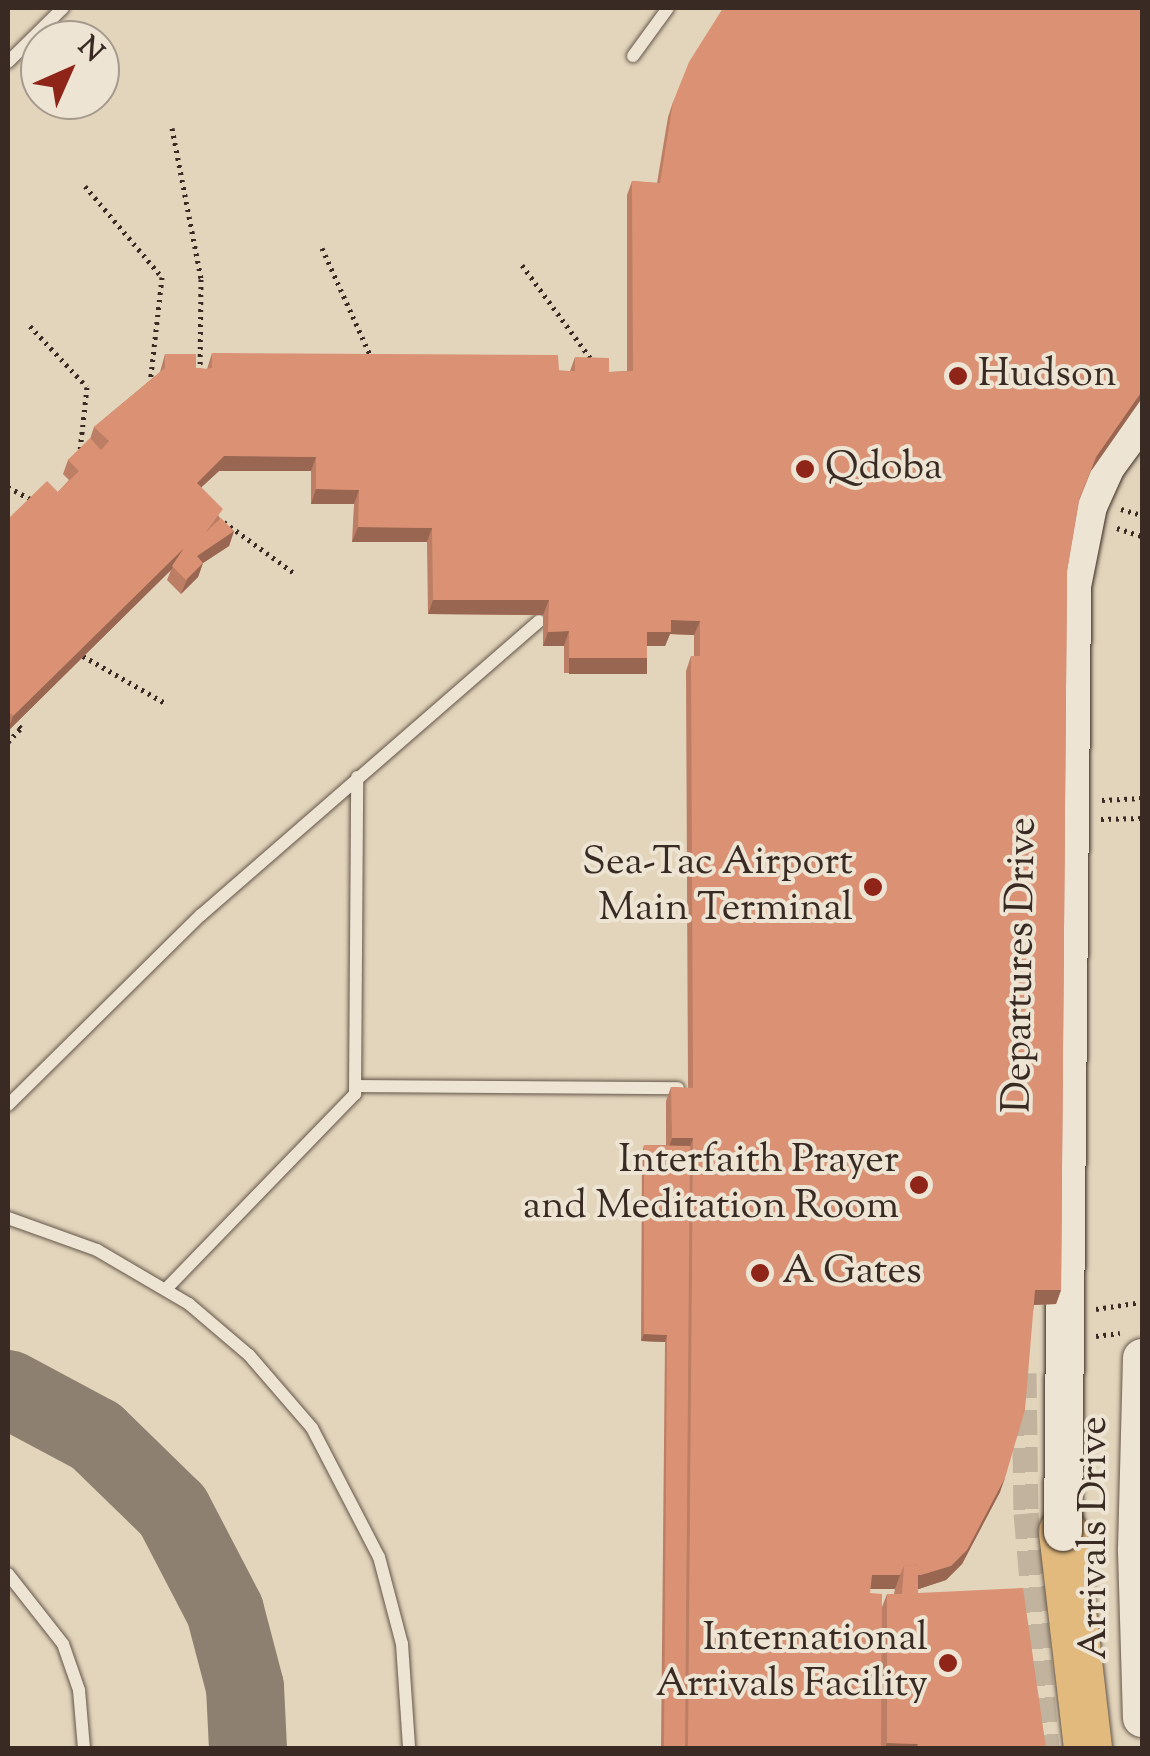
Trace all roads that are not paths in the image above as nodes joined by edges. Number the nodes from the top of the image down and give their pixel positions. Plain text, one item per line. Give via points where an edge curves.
1 (63, 8) edge
2 (668, 8) edge
3 (633, 56) dead end
4 (8, 62) edge
5 (1142, 417) edge
6 (539, 621) dead end
7 (357, 778) junction
8 (356, 1086) junction
9 (678, 1088) edge
10 (8, 1105) edge
11 (8, 1218) edge
12 (166, 1289) junction
13 (1142, 1358) edge
14 (1063, 1532) joint
15 (8, 1574) edge
16 (1142, 1718) edge
17 (84, 1748) edge
18 (409, 1748) edge
19 (1088, 1748) edge

1 - 4 lane
2 - 3 lane
5 - 14 main road, Departures Drive, bridge via 1106,466 1088,506 1072,586
6 - 7 lane
7 - 8 lane
7 - 10 lane via 201,916
8 - 9 lane
8 - 12 lane via 343,1110
11 - 12 lane via 96,1250
12 - 18 lane via 220,1328 281,1388 353,1496 379,1557 402,1644
13 - 16 main road, Arrivals Drive
14 - 19 highway
15 - 17 lane via 37,1602 68,1655 80,1690

